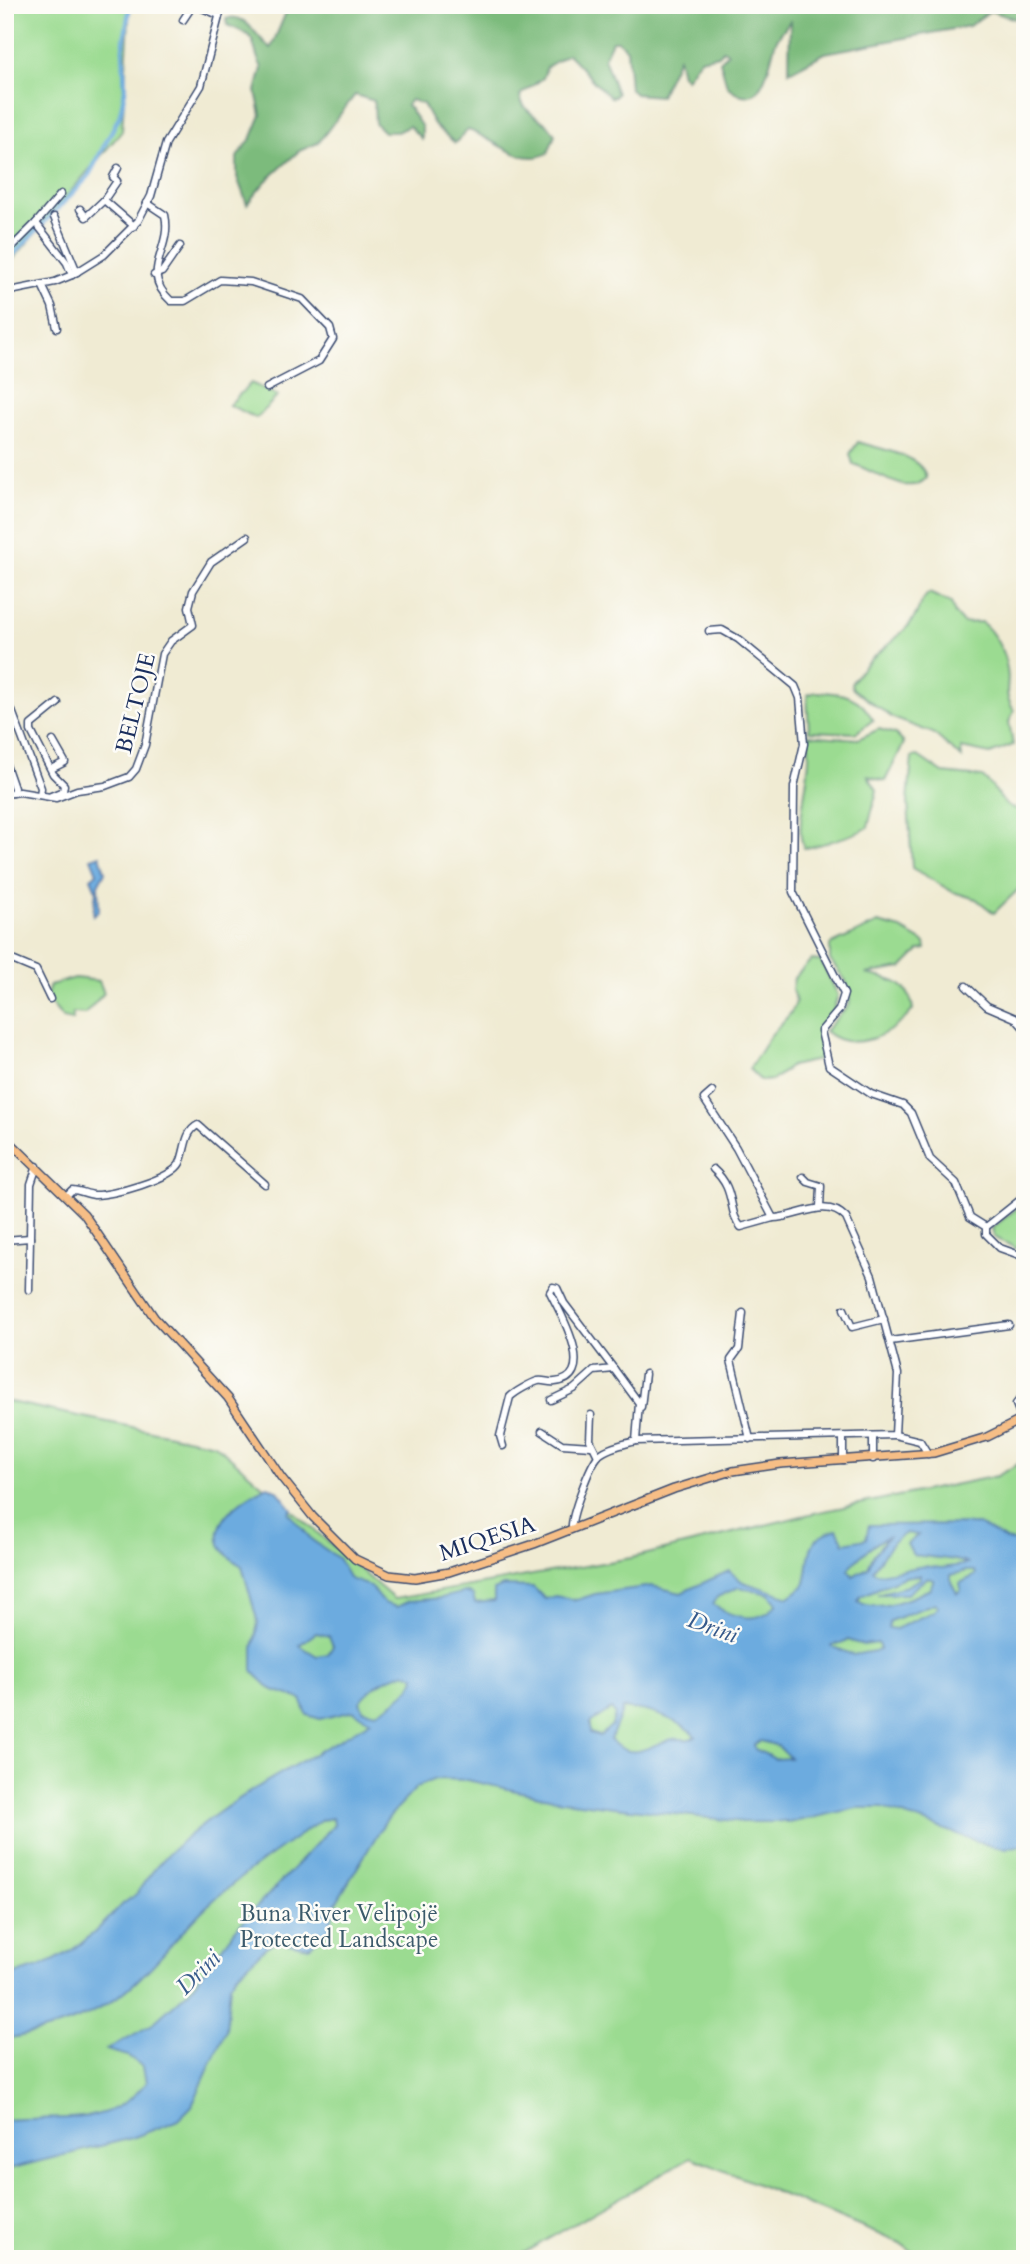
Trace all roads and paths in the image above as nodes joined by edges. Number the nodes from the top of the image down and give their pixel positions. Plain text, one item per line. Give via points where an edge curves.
1 (194, 5) edge
2 (222, 5) edge
3 (219, 15) junction
4 (183, 20) dead end
5 (118, 169) dead end
6 (61, 194) dead end
7 (104, 200) junction
8 (147, 203) junction
9 (79, 209) dead end
10 (54, 217) dead end
11 (38, 226) junction
12 (134, 226) junction
13 (5, 236) edge
14 (180, 246) dead end
15 (74, 273) junction
16 (154, 275) junction
17 (42, 285) junction
18 (5, 292) edge
19 (57, 328) dead end
20 (267, 388) dead end
21 (247, 537) dead end
22 (709, 631) dead end
23 (58, 703) dead end
24 (12, 711) dead end
25 (52, 741) dead end
26 (5, 762) edge
27 (51, 769) junction
28 (9, 793) edge
29 (40, 795) junction
30 (50, 796) junction
31 (5, 957) edge
32 (966, 986) dead end
33 (50, 999) dead end
34 (1025, 1029) edge
35 (712, 1092) dead end
36 (5, 1137) edge
37 (37, 1166) junction
38 (713, 1169) dead end
39 (803, 1177) dead end
40 (265, 1184) dead end
41 (67, 1195) junction
42 (1025, 1196) edge
43 (820, 1207) junction
44 (773, 1218) junction
45 (986, 1227) junction
46 (30, 1238) junction
47 (5, 1240) edge
48 (1025, 1257) edge
49 (29, 1290) dead end
50 (844, 1309) dead end
51 (743, 1312) dead end
52 (884, 1320) junction
53 (1009, 1325) dead end
54 (890, 1341) junction
55 (614, 1369) junction
56 (645, 1374) dead end
57 (1025, 1393) edge
58 (551, 1400) dead end
59 (640, 1414) junction
60 (590, 1415) dead end
61 (1023, 1419) edge
62 (542, 1431) dead end
63 (895, 1435) junction
64 (873, 1436) junction
65 (843, 1437) junction
66 (750, 1439) junction
67 (636, 1441) junction
68 (503, 1446) dead end
69 (591, 1446) junction
70 (928, 1454) junction
71 (598, 1456) junction
72 (873, 1459) junction
73 (843, 1460) junction
74 (572, 1529) junction

1 - 3 street
1 - 4 street
2 - 3 street
3 - 8 street via 201,86 162,152
5 - 7 street via 113,177 117,181
6 - 11 street
7 - 9 street via 86,217
7 - 12 street
8 - 12 street
8 - 16 street via 162,212 166,222
10 - 15 street
11 - 13 street via 14,245
11 - 15 street
12 - 15 street via 104,255
14 - 16 street via 162,272
15 - 17 street
16 - 20 street via 165,295 180,303 223,279 251,282 302,299 330,328 333,340 319,361
17 - 18 street
17 - 19 street
21 - 30 street, BELTOJE via 207,568 189,600 193,625 162,654 145,745 133,773 119,782 60,798
22 - 45 street via 722,630 738,639 795,686 800,698 804,744 794,787 793,892 844,994 839,1010 821,1031 828,1066 911,1113 930,1159 956,1183 971,1217
23 - 27 street via 31,725
24 - 29 street
25 - 27 street via 65,762
26 - 28 street via 15,788
27 - 30 street via 65,788
28 - 29 street, BELTOJE
29 - 30 street, BELTOJE
31 - 33 street via 36,970
32 - 34 street via 987,1006 1015,1018
35 - 44 street via 704,1099
36 - 37 main road, MIQESIA
37 - 41 main road, MIQESIA
37 - 46 street via 31,1184
38 - 44 street via 727,1185 741,1227
39 - 43 street via 821,1186
40 - 41 street via 198,1125 190,1132 177,1168 167,1174 128,1190 97,1195 72,1189
41 - 74 main road, MIQESIA via 154,1317 228,1398 296,1497 363,1565 388,1576 435,1575
42 - 45 street
43 - 44 street
43 - 52 street via 846,1218 872,1276
45 - 48 street via 986,1234 1000,1248
46 - 47 street
46 - 49 street
50 - 52 street via 852,1327
51 - 66 street via 739,1349 731,1360
52 - 54 street
53 - 54 street
54 - 63 street via 899,1379
55 - 58 street via 594,1371 574,1389
55 - 59 street via 637,1399
55 - 68 street via 553,1287 550,1292 572,1336 574,1366 565,1379 538,1381 510,1397 499,1436
56 - 59 street
57 - 61 street via 1016,1404
59 - 67 street
60 - 69 street
61 - 70 main road, MIQESIA via 976,1441
62 - 69 street via 566,1445
63 - 64 street
63 - 70 street via 921,1442
64 - 65 street
64 - 72 street
65 - 66 street
65 - 73 street
66 - 67 street
67 - 71 street
69 - 71 street
70 - 72 main road, MIQESIA
71 - 74 street
72 - 73 main road, MIQESIA
73 - 74 main road, MIQESIA via 733,1471

